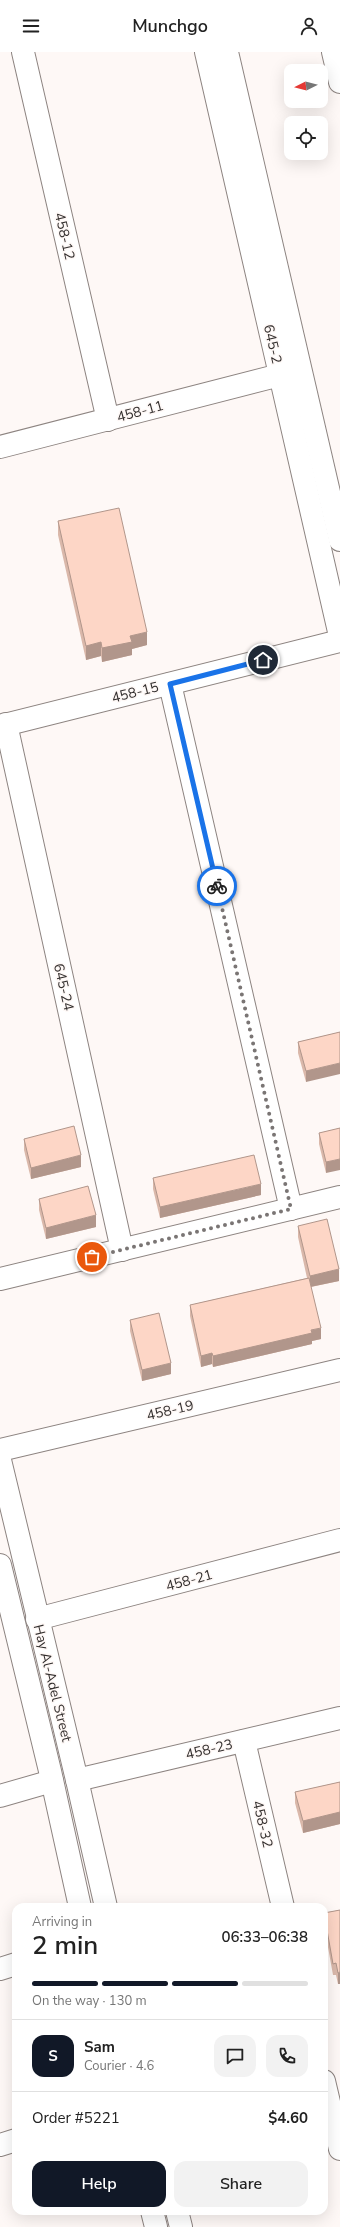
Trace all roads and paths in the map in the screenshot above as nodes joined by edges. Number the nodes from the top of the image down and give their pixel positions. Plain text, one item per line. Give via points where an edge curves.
1 (23, 52) edge
2 (206, 52) edge
3 (227, 52) edge
4 (333, 52) edge
5 (340, 82) edge
6 (247, 136) junction
7 (225, 139) junction
8 (280, 375) junction
9 (108, 420) junction
10 (0, 447) edge
11 (340, 540) edge
12 (340, 636) edge
13 (340, 641) edge
14 (170, 684) junction
15 (3, 725) edge
16 (340, 1197) edge
17 (291, 1209) junction
18 (122, 1250) junction
19 (0, 1279) edge
20 (340, 1370) edge
21 (0, 1450) edge
22 (0, 1460) edge
23 (340, 1540) edge
24 (0, 1564) edge
25 (37, 1619) junction
26 (340, 1718) edge
27 (244, 1741) junction
28 (75, 1772) junction
29 (51, 1776) junction
30 (0, 1796) edge
31 (79, 1903) edge
32 (105, 1903) edge
33 (282, 1903) edge
34 (12, 1965) edge
35 (0, 1969) edge
36 (328, 2098) edge
37 (12, 2141) edge
38 (0, 2145) edge
39 (340, 2149) edge
40 (153, 2215) edge
41 (178, 2215) edge
42 (156, 2227) edge
43 (182, 2227) edge

1 - 9 street, 458-12
2 - 7 street, 645-2
3 - 6 street, 645-2
4 - 5 street
6 - 7 street
6 - 11 street, 645-2
7 - 8 street, 645-2
8 - 9 street, 458-11
8 - 12 street, 645-2
9 - 10 street, 458-11
13 - 14 street, 458-15
14 - 15 street, 458-15
14 - 17 street
15 - 18 street, 645-24
16 - 17 street
17 - 18 street
18 - 19 street
20 - 21 street, 458-19
22 - 25 street, Hay Al-Adel Street
23 - 25 street, 458-21
24 - 29 street, Hay Al-Adel Street
25 - 28 street, Hay Al-Adel Street
26 - 27 street, 458-23
27 - 28 street, 458-23
27 - 33 street, 458-32
28 - 29 street, 458-23
28 - 32 street, Hay Al-Adel Street
29 - 30 street, 458-23
29 - 31 street, Hay Al-Adel Street
34 - 35 street
36 - 39 street
37 - 38 street
40 - 42 street
41 - 43 street

